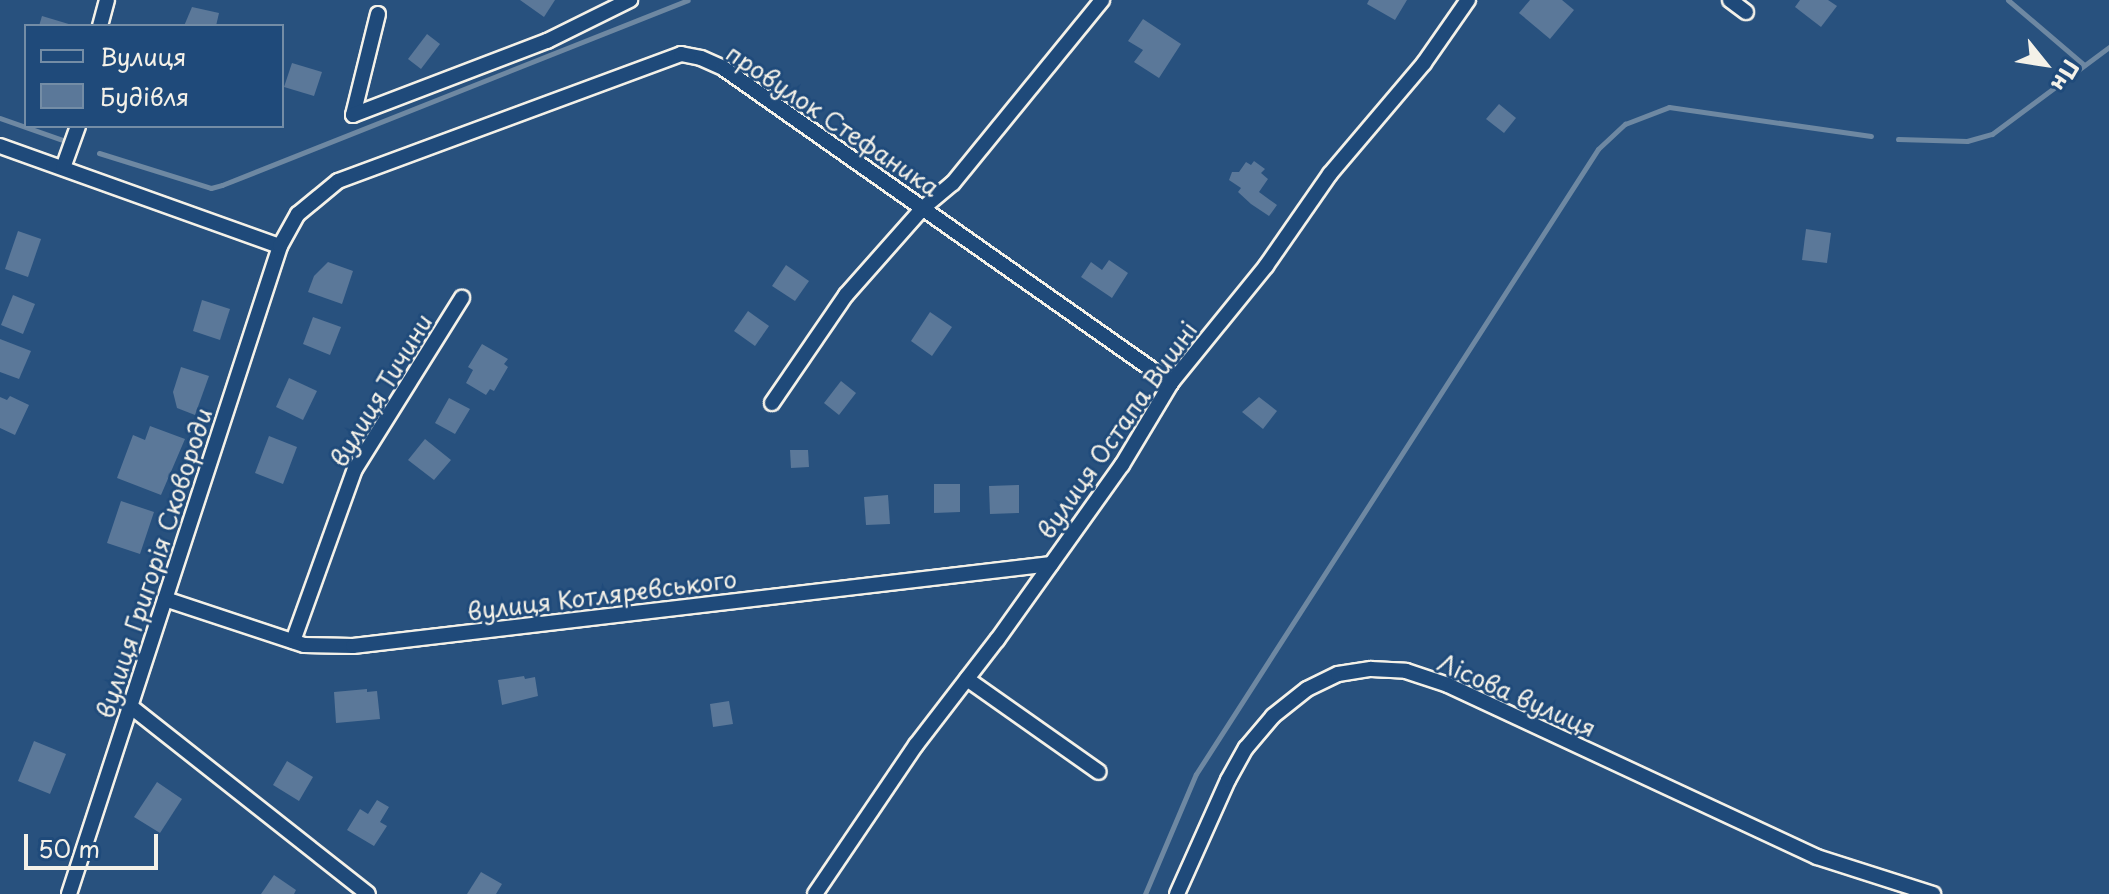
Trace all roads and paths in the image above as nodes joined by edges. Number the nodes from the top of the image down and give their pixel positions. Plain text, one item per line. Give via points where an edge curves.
1 (107, 0) edge
2 (630, 0) edge
3 (1102, 0) edge
4 (1468, 0) edge
5 (1730, 0) edge
6 (1746, 12) dead end
7 (378, 14) dead end
8 (101, 24) edge
9 (77, 128) edge
10 (0, 146) edge
11 (63, 168) junction
12 (923, 208) junction
13 (280, 246) junction
14 (462, 298) dead end
15 (1171, 383) junction
16 (772, 403) dead end
17 (1051, 564) junction
18 (165, 599) junction
19 (293, 641) junction
20 (967, 679) junction
21 (130, 706) junction
22 (1099, 772) dead end
23 (69, 894) edge
24 (368, 894) edge
25 (815, 894) edge
26 (1177, 894) edge
27 (1933, 894) edge

1 - 8 street
2 - 7 street via 547,41 353,115
3 - 12 street via 953,183
4 - 15 street, вулиця Остапа Вишні
5 - 6 street
9 - 11 street
10 - 11 street
11 - 13 street
12 - 13 street, провулок Стефаника via 723,68 681,54 338,181 298,214
12 - 15 street, провулок Стефаника
12 - 16 street via 846,295
13 - 18 street, вулиця Григорія Сковороди
14 - 19 street, вулиця Тичини via 355,469
15 - 17 street, вулиця Остапа Вишні via 1122,465
17 - 19 street, вулиця Котляревського via 353,646
17 - 20 street, вулиця Остапа Вишні
18 - 19 street, вулиця Котляревського
18 - 21 street, вулиця Григорія Сковороди
20 - 22 street
20 - 25 street, вулиця Остапа Вишні
21 - 23 street, вулиця Григорія Сковороди
21 - 24 street
26 - 27 street, Лісова вулиця via 1228,780 1273,716 1307,689 1338,674 1371,669 1406,671 1448,685 1817,857

